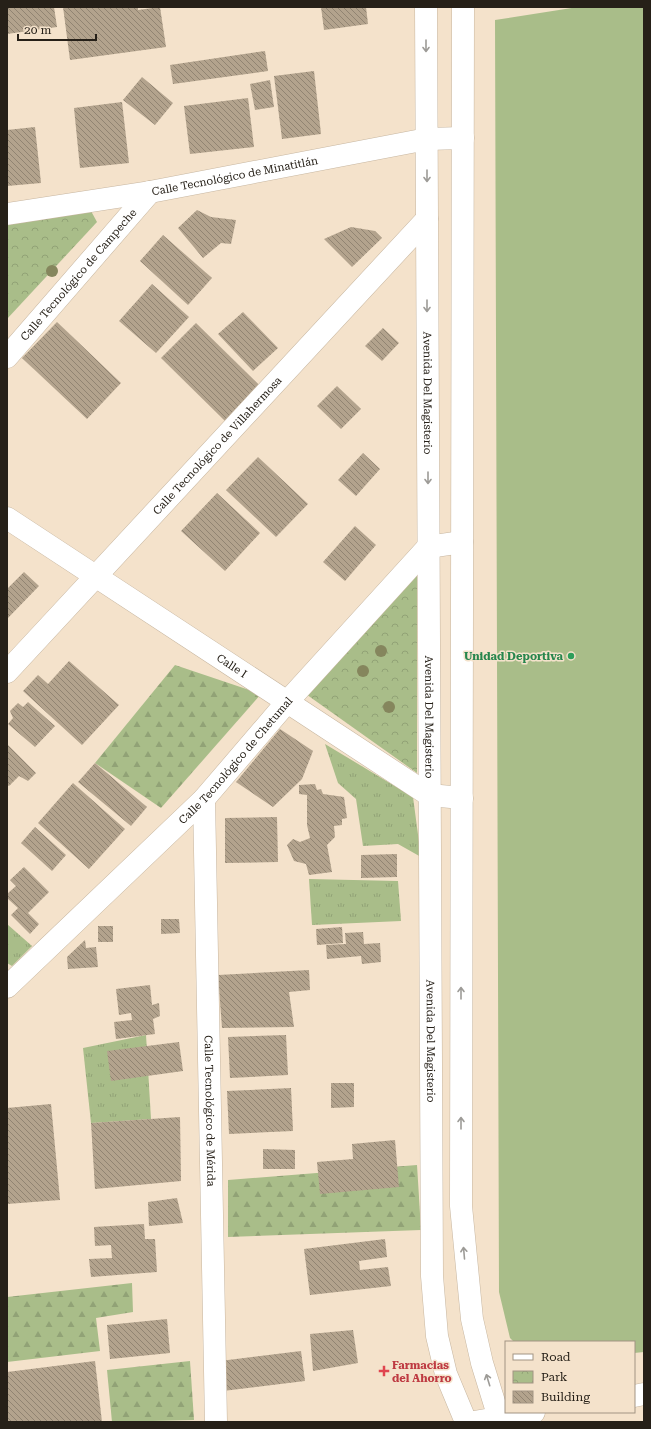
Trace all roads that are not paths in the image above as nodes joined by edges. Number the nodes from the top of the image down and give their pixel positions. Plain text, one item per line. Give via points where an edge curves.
1 (426, 7) edge
2 (463, 7) edge
3 (463, 138) junction
4 (427, 139) junction
5 (150, 192) junction
6 (7, 214) edge
7 (427, 219) junction
8 (7, 357) edge
9 (7, 518) edge
10 (462, 542) junction
11 (428, 547) junction
12 (95, 576) junction
13 (7, 672) edge
14 (287, 702) junction
15 (429, 795) junction
16 (462, 798) junction
17 (204, 799) junction
18 (7, 987) edge
19 (528, 1413) edge
20 (499, 1418) junction
21 (216, 1422) edge
22 (466, 1422) edge
23 (474, 1422) edge

1 -> 4 street, Avenida Del Magisterio
2 - 3 street
3 - 4 street, Calle Tecnológico de Minatitlán
3 - 10 street
4 - 5 street, Calle Tecnológico de Minatitlán
4 -> 7 street, Avenida Del Magisterio
5 - 6 street, Calle Tecnológico de Minatitlán
5 - 8 street, Calle Tecnológico de Campeche
7 -> 11 street, Avenida Del Magisterio
7 - 12 street, Calle Tecnológico de Villahermosa
9 - 12 street, Calle I
10 - 11 street
10 - 16 street
11 - 14 street, Calle Tecnológico de Chetumal
11 - 15 street, Avenida Del Magisterio
12 - 13 street, Calle Tecnológico de Villahermosa
12 - 14 street, Calle I
14 - 15 street, Calle I
14 - 17 street, Calle Tecnológico de Chetumal
15 - 16 street, Calle I
15 - 22 street, Avenida Del Magisterio via 432,1276 437,1336 446,1374
20 -> 16 street via 472,1319 461,1206
17 - 18 street, Calle Tecnológico de Chetumal
17 - 21 street, Calle Tecnológico de Mérida
19 - 20 street
20 - 23 street

